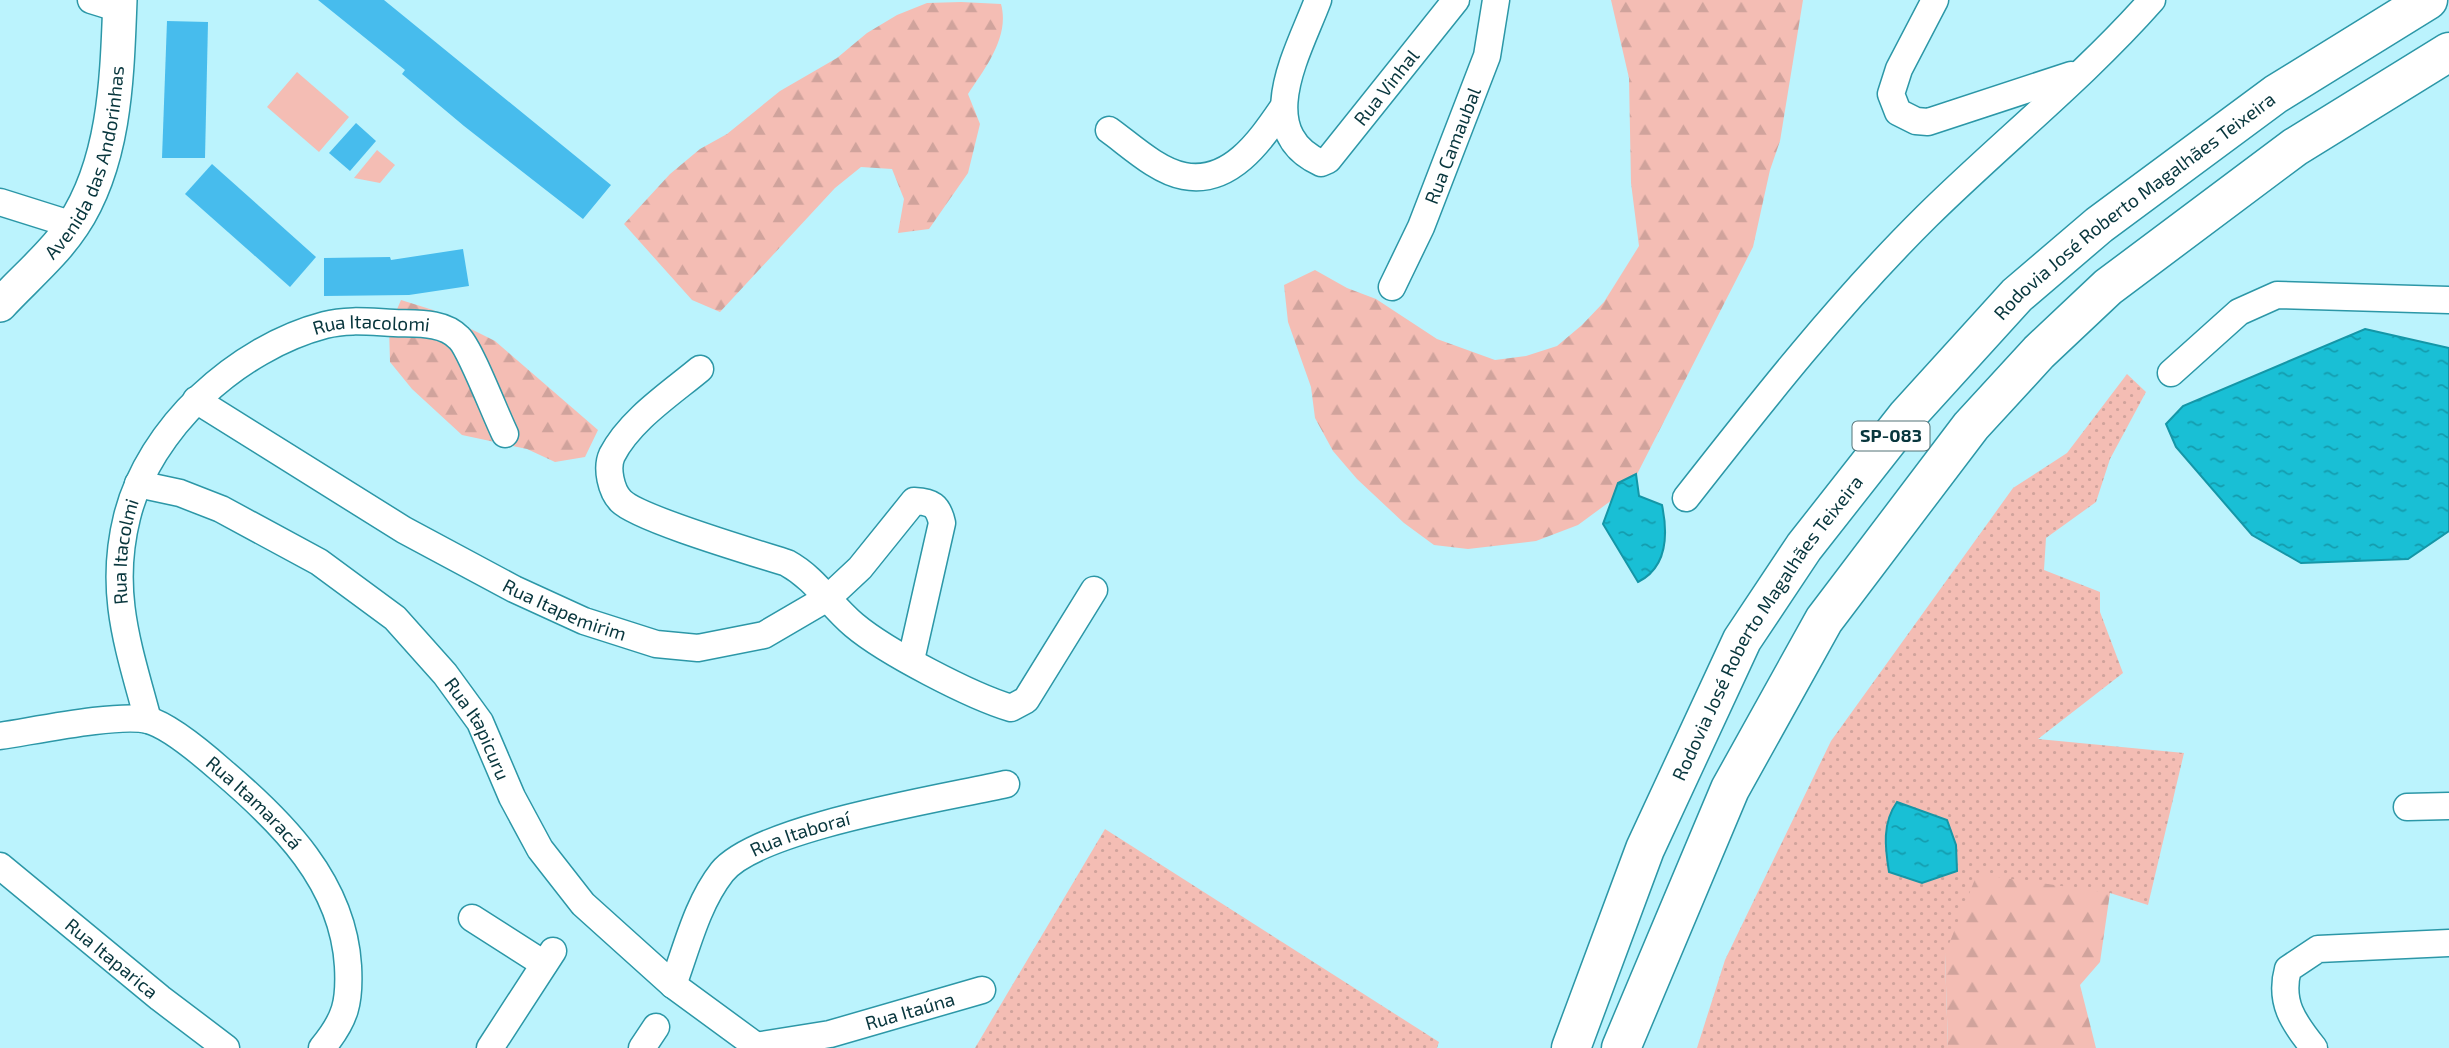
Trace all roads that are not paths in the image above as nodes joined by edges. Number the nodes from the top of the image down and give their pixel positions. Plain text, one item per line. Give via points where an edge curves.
1 (1318, 0) edge
2 (1455, 0) edge
3 (1496, 0) edge
4 (1935, 0) edge
5 (2152, 0) edge
6 (2428, 0) edge
7 (110, 3) edge
8 (2449, 52) edge
9 (2081, 72) junction
10 (1282, 109) junction
11 (1109, 130) dead end
12 (0, 202) edge
13 (73, 225) junction
14 (1392, 287) dead end
15 (2449, 300) edge
16 (0, 304) edge
17 (700, 369) dead end
18 (2171, 373) dead end
19 (196, 400) junction
20 (505, 434) dead end
21 (138, 484) junction
22 (1686, 498) dead end
23 (1094, 590) dead end
24 (829, 597) junction
25 (911, 660) junction
26 (148, 720) junction
27 (0, 736) edge
28 (1006, 784) dead end
29 (2449, 806) edge
30 (2407, 807) dead end
31 (0, 866) edge
32 (472, 918) dead end
33 (2449, 943) edge
34 (673, 985) junction
35 (982, 990) dead end
36 (757, 1047) edge
37 (226, 1048) edge
38 (322, 1048) edge
39 (490, 1048) edge
40 (1571, 1048) edge
41 (1621, 1048) edge
42 (2314, 1048) edge

1 - 10 street
2 - 10 street, Rua Vinhal via 1328,160 1312,159 1286,130
3 - 14 street, Rua Camaubal via 1488,56 1421,227
4 - 9 street via 1891,94 1898,111 1916,121 1928,122
5 - 9 street
6 - 40 highway, Rodovia José Roberto Magalhães Teixeira / SP-083 via 2276,94 2099,225 2017,295 1907,416 1804,547 1742,640 1645,849
7 - 13 main road, Avenida das Andorinhas via 116,93 99,170
8 - 41 highway, SP-083 via 2295,147 2108,287 2039,352 1971,426 1824,620 1730,789
9 - 22 street via 1863,281
10 - 11 street via 1242,161 1210,174 1184,176 1156,163
12 - 13 street
13 - 16 main road, Avenida das Andorinhas
15 - 18 street via 2277,295 2239,312
17 - 24 street via 647,413 610,458 610,479 621,501 645,514 787,564 807,575
19 - 20 street, Rua Itacolomi via 259,353 326,325 361,321 439,326 460,338
19 - 21 street, Rua Itacolmi
19 - 24 street, Rua Itapemirim via 404,530 572,615 656,644 698,648 764,635
21 - 26 street, Rua Itacolmi via 127,516 118,594
21 - 34 street, Rua Itapicuru via 221,509 318,562 395,618 481,722 540,849 583,904
23 - 25 street via 1026,700 1011,708 984,700
24 - 25 street via 866,635
24 - 25 street, Rua Itapemirim via 860,568 914,501 930,502 939,509 942,523
26 - 27 street
26 - 38 street, Rua Itamaracá via 197,751 270,812 300,847 337,906 350,998 338,1029
28 - 34 street, Rua Itaboraí via 817,826 753,849 724,870 706,897
29 - 30 street
31 - 37 street, Rua Itaparica
32 - 39 street via 549,958
33 - 42 street via 2318,949 2288,969 2283,989 2295,1024
34 - 36 street, Rua Itapicuru
35 - 36 street, Rua Itaúna via 830,1034

